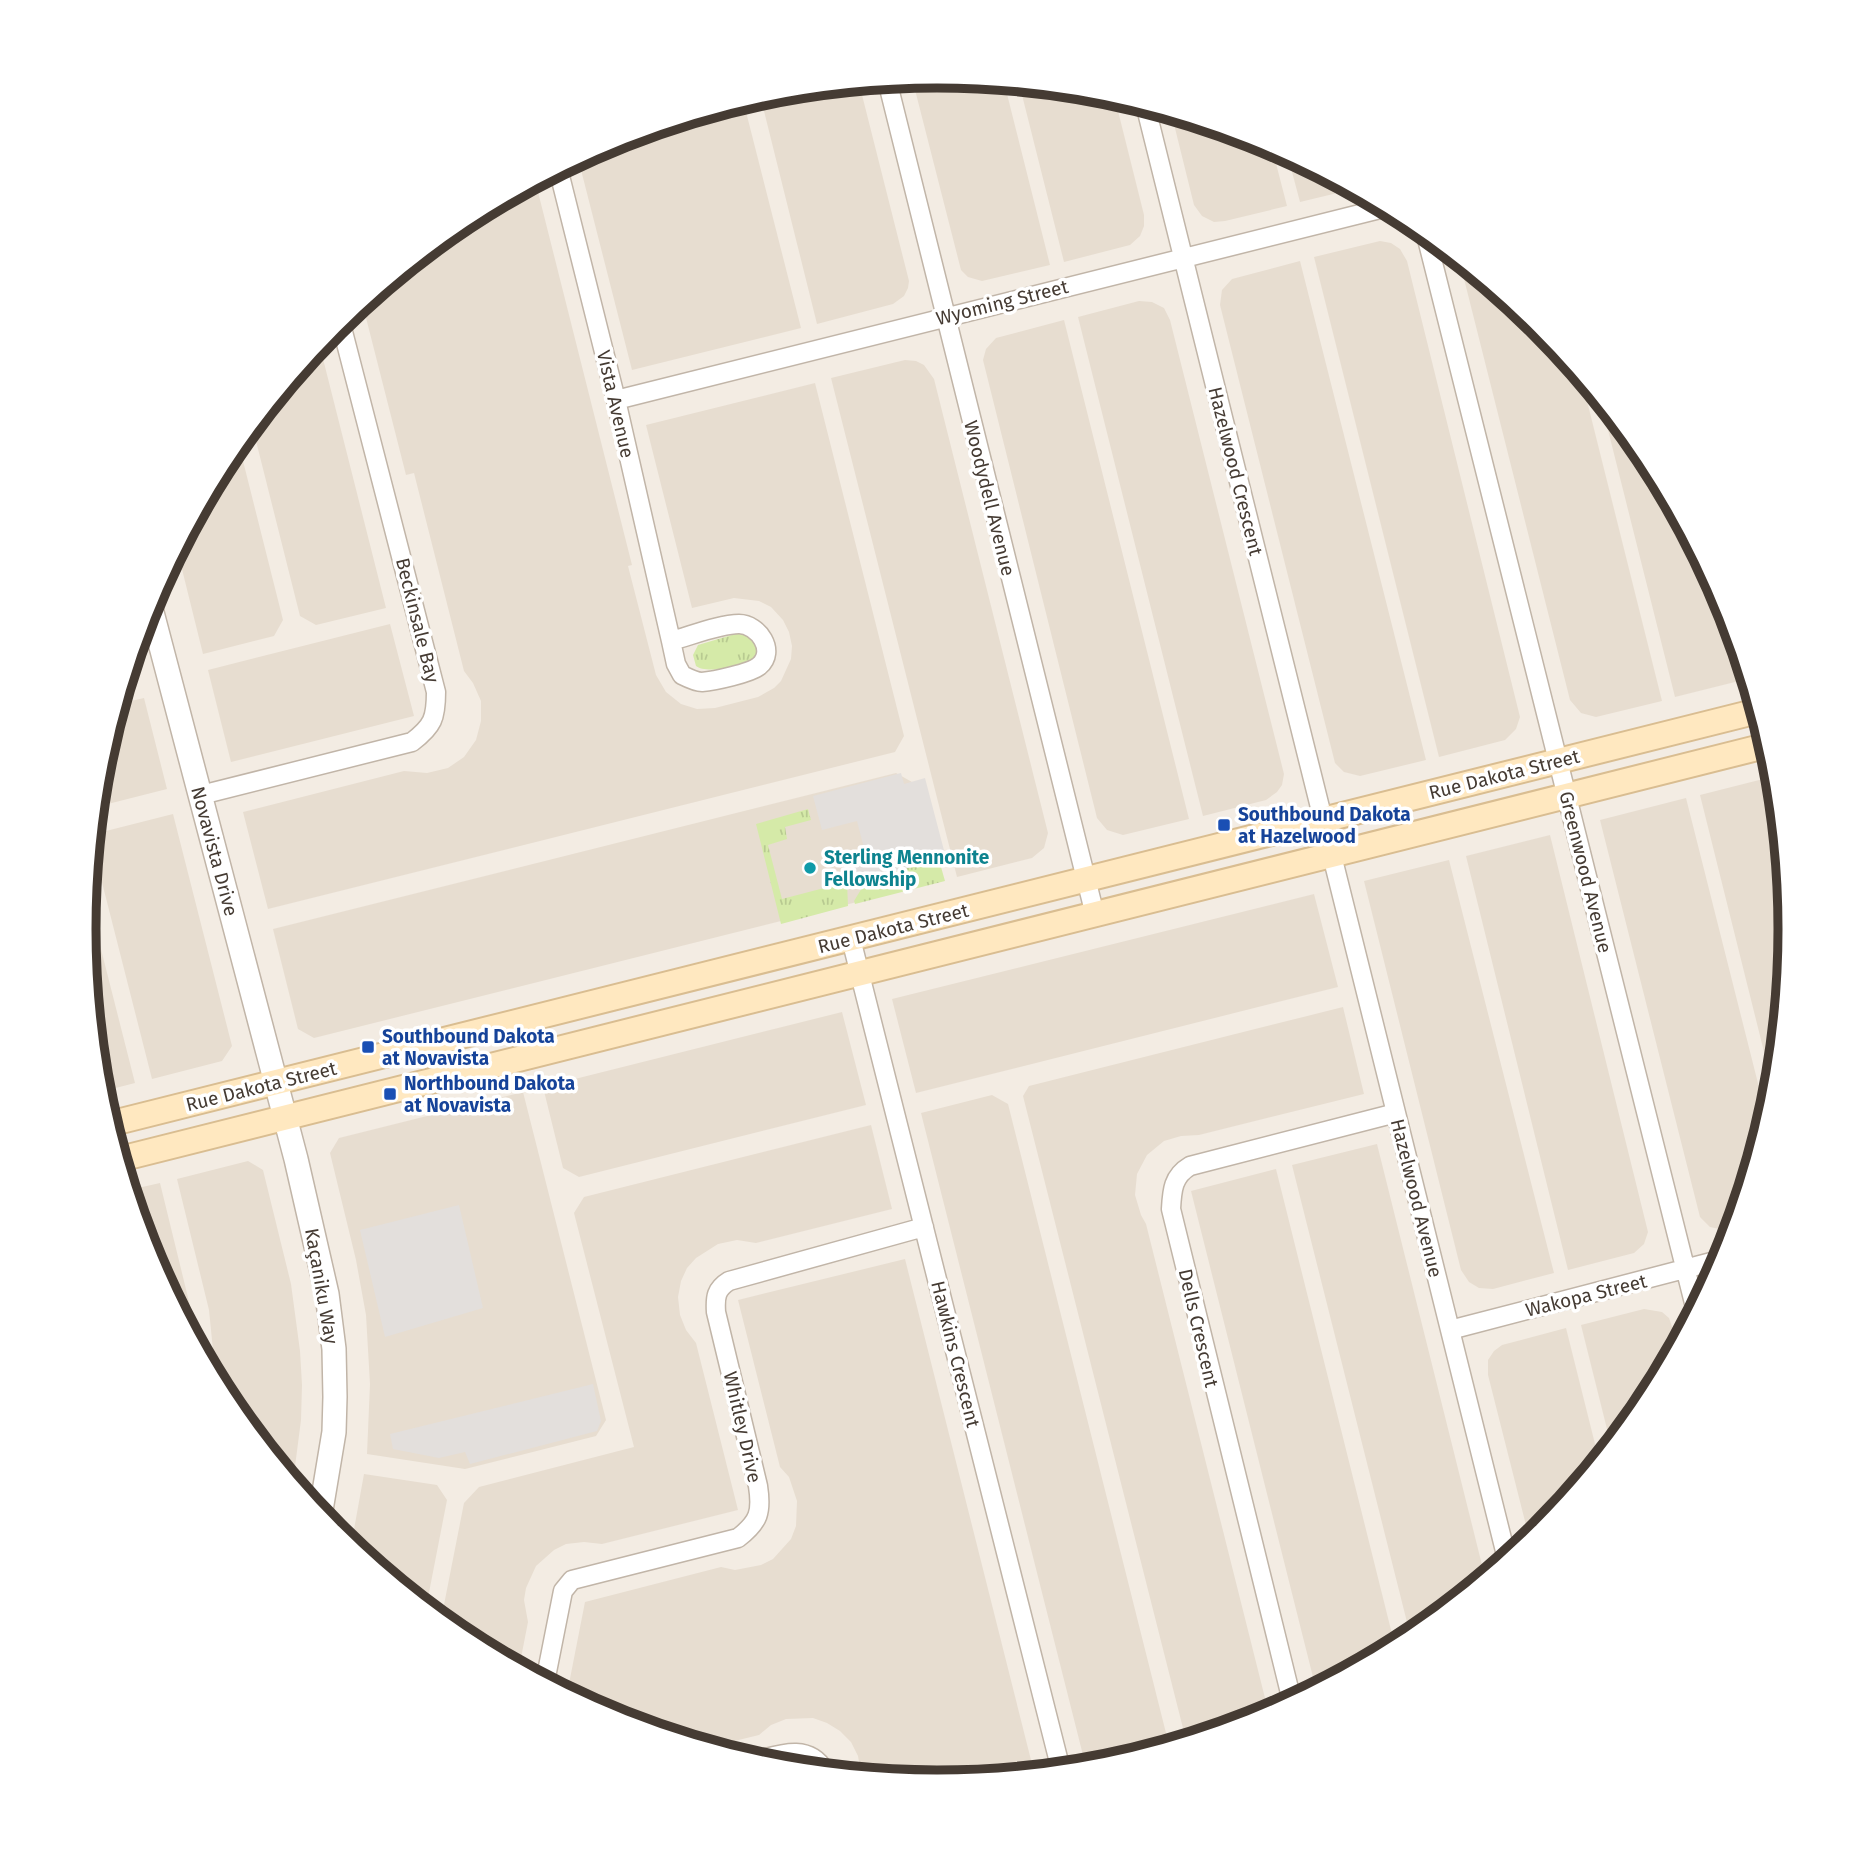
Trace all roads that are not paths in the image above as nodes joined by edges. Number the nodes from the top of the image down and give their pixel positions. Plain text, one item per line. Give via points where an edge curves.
1 (889, 89) edge
2 (1148, 114) edge
3 (560, 177) edge
4 (1373, 210) edge
5 (1429, 247) edge
6 (1183, 259) junction
7 (945, 318) junction
8 (343, 333) edge
9 (616, 400) junction
10 (155, 622) edge
11 (671, 641) junction
12 (1750, 713) edge
13 (1758, 748) edge
14 (1559, 761) junction
15 (201, 795) junction
16 (1567, 796) junction
17 (1327, 838) junction
18 (1086, 880) junction
19 (1095, 915) junction
20 (851, 939) junction
21 (860, 974) junction
22 (280, 1100) junction
23 (1396, 1112) junction
24 (119, 1123) edge
25 (128, 1156) edge
26 (924, 1227) junction
27 (1708, 1263) edge
28 (1685, 1269) junction
29 (1692, 1297) edge
30 (1450, 1330) junction
31 (322, 1502) edge
32 (1505, 1549) edge
33 (547, 1673) edge
34 (1289, 1692) edge
35 (783, 1755) edge
36 (816, 1760) edge
37 (1058, 1760) edge

1 - 7 street, Woodydell Avenue
2 - 6 street, Hazelwood Crescent
3 - 9 street, Vista Avenue
4 - 6 street, Wyoming Street
5 - 14 street, Greenwood Avenue
6 - 7 street, Wyoming Street
6 - 17 street, Hazelwood Crescent
7 - 9 street, Wyoming Street
7 - 18 street, Woodydell Avenue
8 - 15 street, Beckinsale Bay via 436,692 432,722 412,742
9 - 11 street, Vista Avenue
10 - 15 street, Novavista Drive
11 - 11 street, Vista Avenue via 682,675 701,682 749,671 765,656 762,637 748,625
12 - 14 main road, Rue Dakota Street
13 - 16 main road, Rue Dakota Street
14 - 16 street, Greenwood Avenue
14 - 17 main road, Rue Dakota Street
15 - 22 street, Novavista Drive
16 - 17 main road, Rue Dakota Street
16 - 28 street, Greenwood Avenue
17 - 18 main road, Rue Dakota Street
17 - 19 main road, Rue Dakota Street
17 - 23 street, Hazelwood Avenue
18 - 19 street, Woodydell Avenue
18 - 20 main road, Rue Dakota Street
19 - 21 main road, Rue Dakota Street
20 - 21 street, Hawkins Crescent
20 - 22 main road, Rue Dakota Street
21 - 22 main road, Rue Dakota Street
21 - 26 street, Hawkins Crescent
22 - 24 main road, Rue Dakota Street
22 - 25 main road, Rue Dakota Street
22 - 31 street, Kaçaniku Way via 332,1322 334,1432
23 - 30 street, Hazelwood Avenue
23 - 34 street, Dells Crescent via 1190,1166 1175,1179 1172,1191 1171,1209
26 - 33 street, Whitley Drive via 729,1281 718,1288 716,1312 758,1486 758,1516 738,1538 567,1583
26 - 37 street, Hawkins Crescent
27 - 28 street, Wakopa Street
28 - 29 street, Greenwood Avenue
28 - 30 street, Wakopa Street
30 - 32 street, Hazelwood Avenue
35 - 36 street via 797,1752

